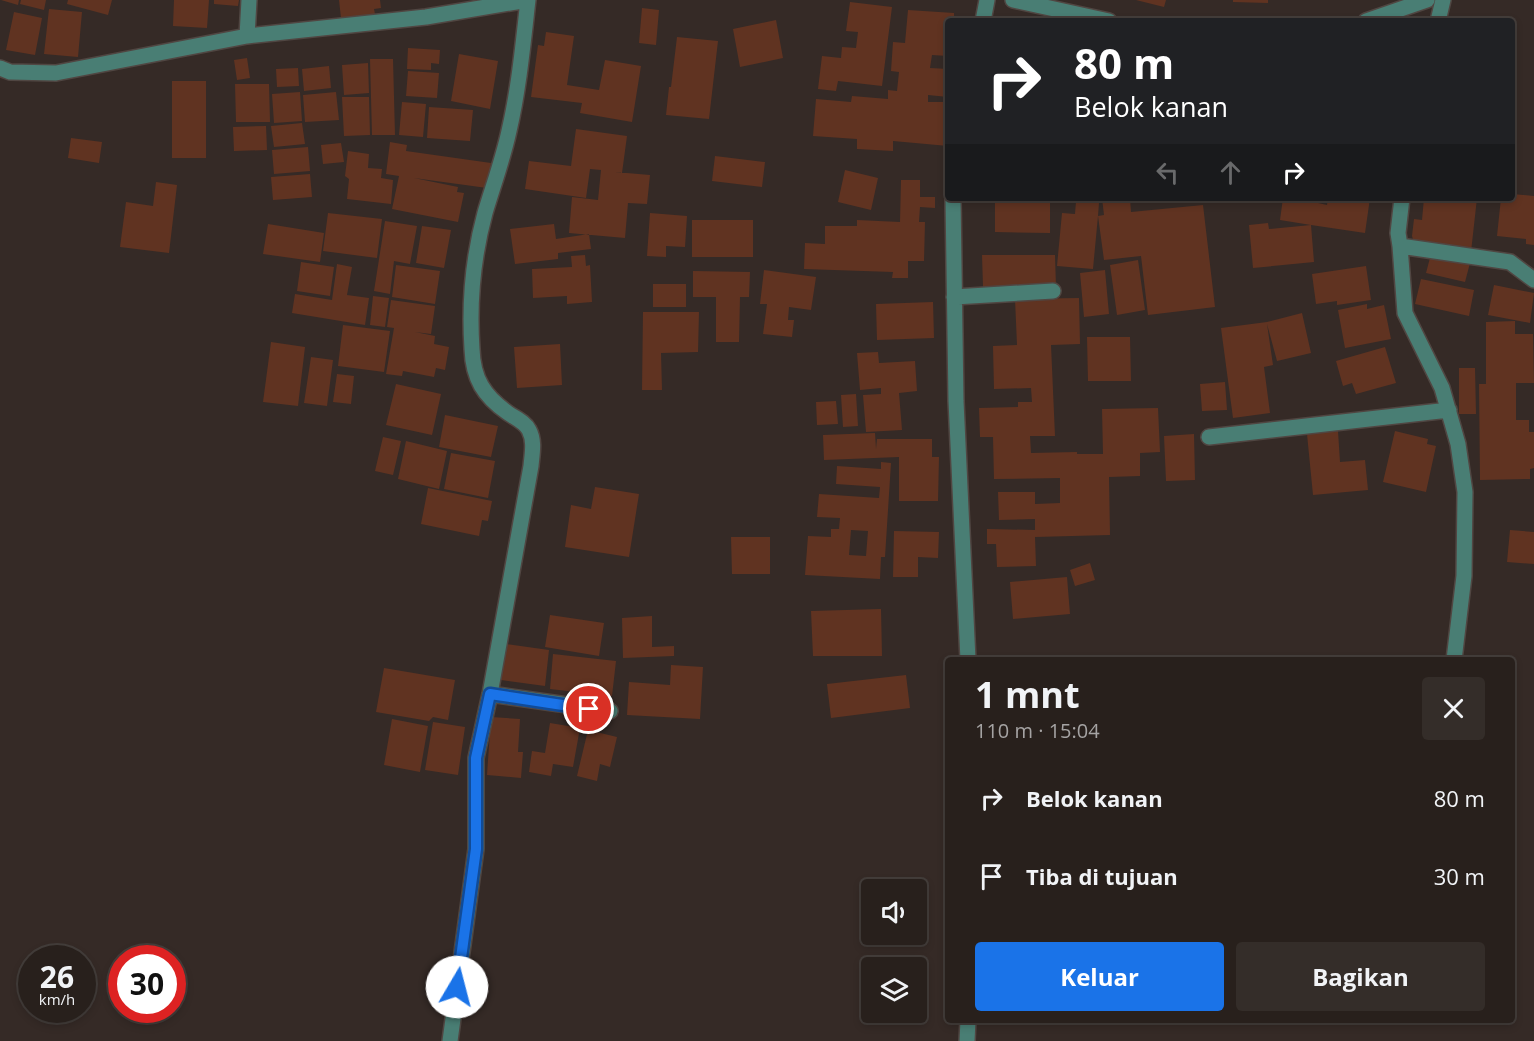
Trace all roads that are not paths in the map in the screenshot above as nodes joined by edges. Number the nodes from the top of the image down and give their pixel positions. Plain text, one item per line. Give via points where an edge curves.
1 (249, 0) edge
2 (528, 0) edge
3 (987, 0) edge
4 (1013, 0) edge
5 (1427, 0) edge
6 (1443, 0) edge
7 (1385, 7) edge
8 (984, 18) edge
9 (1095, 18) edge
10 (1370, 18) edge
11 (1439, 18) edge
12 (247, 36) junction
13 (0, 68) edge
14 (953, 201) edge
15 (1402, 201) edge
16 (1400, 246) junction
17 (1534, 280) edge
18 (1053, 291) dead end
19 (954, 297) junction
20 (1449, 410) junction
21 (1209, 437) dead end
22 (968, 657) edge
23 (1454, 657) edge
24 (490, 694) junction
25 (610, 711) dead end
26 (968, 1023) edge
27 (450, 1041) edge
28 (967, 1041) edge

1 - 12 street
2 - 12 street via 426,17
2 - 24 street via 517,94 478,243 472,293 471,348 475,370 488,398 525,425 532,443
3 - 8 street
4 - 9 street
5 - 7 street
6 - 11 street
7 - 10 street
12 - 13 street via 56,73 10,72
14 - 19 street
15 - 16 street
16 - 17 street via 1510,262
16 - 20 street via 1405,313 1438,377
18 - 19 street
19 - 22 street
20 - 21 street
20 - 23 street via 1465,492 1464,576
24 - 25 street
24 - 27 street via 476,758 476,849
26 - 28 street

